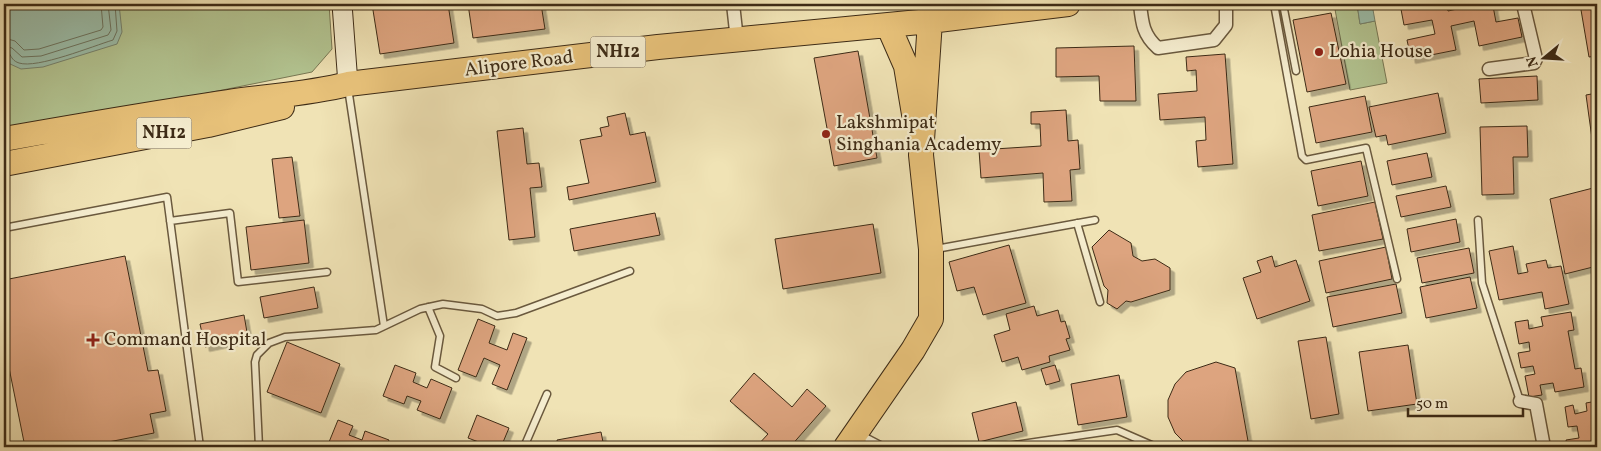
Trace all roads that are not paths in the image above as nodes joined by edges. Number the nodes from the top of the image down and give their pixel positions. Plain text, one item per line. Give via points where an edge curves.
1 (342, 4) edge
2 (733, 4) edge
3 (1068, 4) edge
4 (1140, 4) edge
5 (1226, 4) edge
6 (1274, 4) edge
7 (1284, 4) edge
8 (1523, 4) edge
9 (932, 13) edge
10 (888, 26) junction
11 (737, 40) junction
12 (1489, 69) dead end
13 (1296, 71) dead end
14 (348, 84) junction
15 (321, 91) junction
16 (4, 139) edge
17 (921, 155) junction
18 (4, 164) edge
19 (1095, 220) dead end
20 (1478, 220) dead end
21 (170, 221) junction
22 (1077, 223) junction
23 (4, 228) edge
24 (931, 249) junction
25 (630, 271) dead end
26 (327, 272) dead end
27 (1397, 279) dead end
28 (1100, 302) dead end
29 (428, 308) junction
30 (384, 326) junction
31 (456, 378) dead end
32 (547, 394) dead end
33 (1520, 402) joint
34 (852, 440) edge
35 (200, 447) edge
36 (259, 447) edge
37 (524, 447) edge
38 (884, 447) edge
39 (1000, 447) edge
40 (1156, 447) edge
41 (1544, 447) edge

1 - 14 street
2 - 11 street
3 - 9 highway, Alipore Road / NH12
4 - 5 street via 1142,27 1158,48 1214,40 1226,25
6 - 27 lane via 1302,156 1306,160 1366,148
7 - 13 lane
8 - 12 street via 1536,59 1534,63
9 - 10 highway, Alipore Road / NH12
9 - 17 highway
10 - 11 highway, Alipore Road / NH12
10 - 17 highway via 906,66
11 - 14 highway, Alipore Road / NH12
14 - 15 highway, Alipore Road / NH12
14 - 30 lane
15 - 16 highway, Alipore Road / NH12 via 277,94 136,115
15 - 18 highway, NH12 via 278,109
17 - 24 highway
19 - 22 lane
20 - 33 lane via 1482,283
21 - 23 lane via 167,197
21 - 26 lane via 230,212 238,282
21 - 35 lane
22 - 24 lane
22 - 28 lane
24 - 34 highway via 931,319
25 - 29 lane via 516,313 497,316 482,309 443,304
29 - 30 lane
29 - 31 lane via 440,336 435,367
30 - 36 lane via 376,330 285,337 269,342 255,362
32 - 37 lane
33 - 41 street via 1536,404
34 - 38 lane
39 - 40 lane via 1117,430

